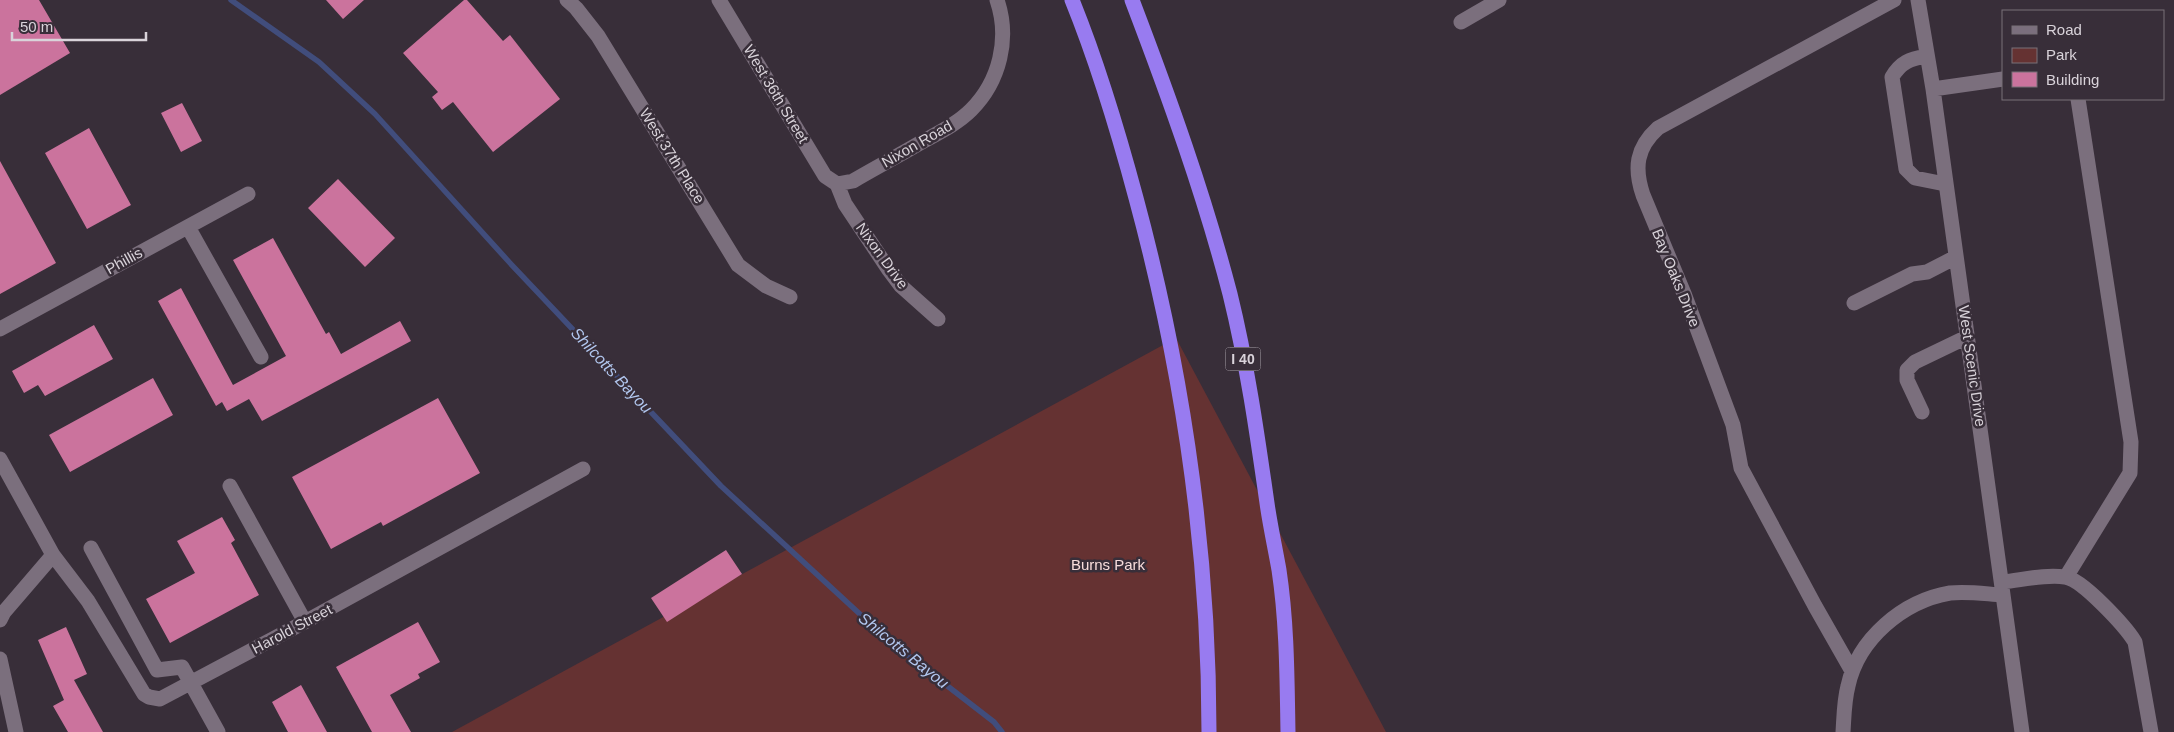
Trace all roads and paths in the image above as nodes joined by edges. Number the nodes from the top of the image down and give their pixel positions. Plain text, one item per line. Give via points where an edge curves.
1 (567, 0) edge
2 (719, 0) edge
3 (997, 0) edge
4 (1072, 0) edge
5 (1132, 0) edge
6 (1499, 0) edge
7 (1894, 0) edge
8 (1918, 0) edge
9 (1460, 22) dead end
10 (1926, 56) junction
11 (2002, 79) edge
12 (1933, 89) junction
13 (2078, 100) edge
14 (837, 184) junction
15 (1945, 184) junction
16 (248, 194) dead end
17 (188, 226) junction
18 (1956, 257) junction
19 (790, 297) dead end
20 (1854, 303) dead end
21 (938, 319) dead end
22 (0, 329) edge
23 (1968, 337) junction
24 (261, 357) dead end
25 (1922, 412) dead end
26 (0, 459) edge
27 (583, 469) dead end
28 (230, 486) dead end
29 (91, 548) dead end
30 (53, 555) junction
31 (2066, 577) junction
32 (2003, 588) junction
33 (0, 620) edge
34 (305, 622) junction
35 (0, 659) edge
36 (1852, 671) junction
37 (2, 682) edge
38 (191, 683) junction
39 (16, 732) edge
40 (218, 732) edge
41 (1209, 732) edge
42 (1288, 732) edge
43 (1843, 732) edge
44 (2022, 732) edge
45 (2151, 732) edge

1 - 19 street, West 37th Place via 598,36 738,265 766,286
2 - 14 street, West 36th Street via 825,176
3 - 14 street, Nixon Road via 1002,14 1002,46 994,75 972,109 954,124 853,181
4 - 41 highway via 1127,164 1174,362 1200,546
5 - 42 highway, I 40 via 1179,124 1236,321 1278,569
6 - 9 street
7 - 36 street, Bay Oaks Drive via 1658,128 1650,135 1639,155 1638,179 1643,195 1733,425 1741,468
8 - 10 street, West Scenic Drive
10 - 12 street, West Scenic Drive
10 - 15 street via 1908,60 1897,68 1892,77 1906,169 1915,178
11 - 12 street
12 - 15 street, West Scenic Drive
13 - 31 street via 2131,442 2130,473
14 - 21 street, Nixon Drive via 845,204 895,278
15 - 18 street, West Scenic Drive
16 - 17 street, Phillis
17 - 22 street, Phillis
17 - 24 street
18 - 20 street via 1927,272 1912,274
18 - 23 street, West Scenic Drive
23 - 25 street via 1915,362 1906,370 1907,380
23 - 32 street, West Scenic Drive
26 - 30 street, Harold Street
27 - 34 street, Harold Street
28 - 34 street
29 - 38 street via 157,670 182,667
30 - 33 street
30 - 38 street, Harold Street via 88,601 144,694 160,699
31 - 32 street
31 - 45 street via 2080,582 2135,642
32 - 36 street via 1933,596 1911,606 1880,629
32 - 44 street, West Scenic Drive
34 - 38 street, Harold Street
35 - 37 street
36 - 43 street
37 - 39 street
38 - 40 street

